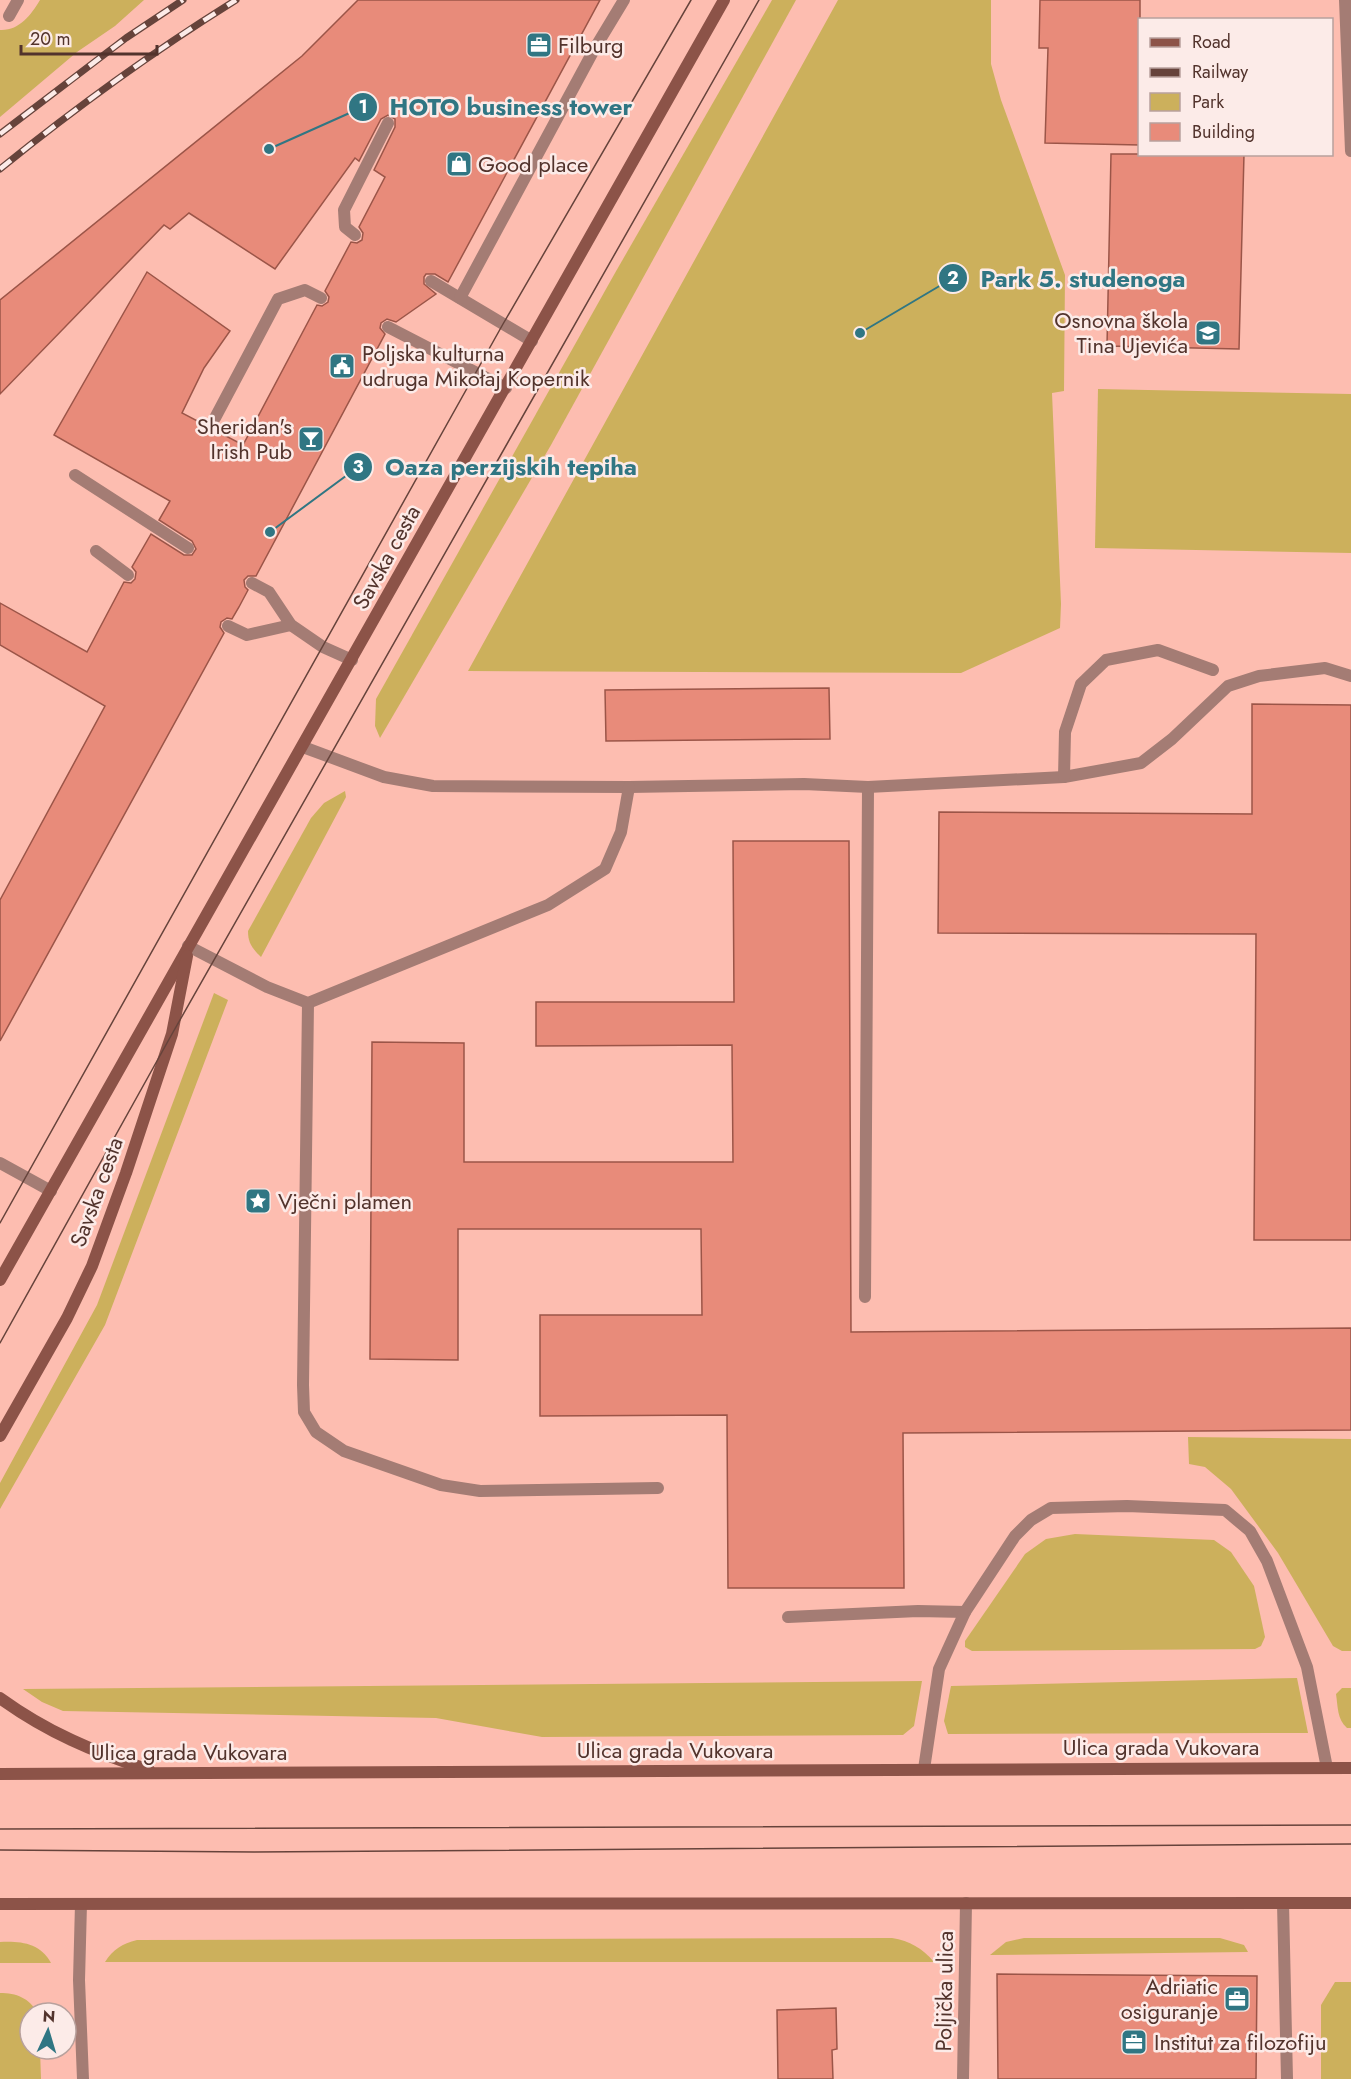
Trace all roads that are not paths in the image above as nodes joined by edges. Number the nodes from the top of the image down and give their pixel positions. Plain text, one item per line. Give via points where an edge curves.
1 (18, 0) edge
2 (624, 0) edge
3 (724, 0) edge
4 (1345, 0) edge
5 (9, 16) dead end
6 (388, 123) dead end
7 (1351, 151) edge
8 (355, 235) dead end
9 (431, 281) dead end
10 (321, 298) dead end
11 (460, 298) junction
12 (388, 327) dead end
13 (532, 341) junction
14 (506, 388) junction
15 (215, 418) dead end
16 (75, 475) dead end
17 (188, 548) dead end
18 (96, 551) dead end
19 (128, 575) dead end
20 (252, 583) dead end
21 (291, 625) junction
22 (228, 626) dead end
23 (352, 660) junction
24 (1213, 670) dead end
25 (1351, 676) edge
26 (303, 747) junction
27 (1064, 777) junction
28 (628, 787) junction
29 (868, 787) junction
30 (188, 946) junction
31 (308, 1003) junction
32 (0, 1163) edge
33 (51, 1191) junction
34 (0, 1280) edge
35 (865, 1297) dead end
36 (0, 1436) edge
37 (658, 1488) dead end
38 (965, 1612) junction
39 (788, 1617) dead end
40 (0, 1698) edge
41 (1327, 1768) junction
42 (1351, 1768) edge
43 (924, 1769) junction
44 (0, 1774) edge
45 (162, 1774) junction
46 (966, 1903) junction
47 (1283, 1903) junction
48 (1351, 1903) edge
49 (0, 1904) edge
50 (81, 1904) junction
51 (83, 2079) edge
52 (963, 2079) edge
53 (1287, 2079) edge

1 - 5 street
2 - 11 street
3 - 13 main road, Savska cesta
4 - 7 street
6 - 8 street via 344,210 345,227
9 - 11 street
10 - 15 street via 305,290 278,299
11 - 13 street
12 - 14 street
13 - 14 main road, Savska cesta
14 - 23 main road, Savska cesta
16 - 17 street
18 - 19 street
20 - 21 street via 269,592
21 - 22 street via 247,635
21 - 23 street via 323,647
23 - 26 main road, Savska cesta
24 - 27 street via 1158,650 1106,660 1081,684 1065,732
25 - 27 street via 1325,668 1259,676 1228,686 1141,763
26 - 28 street via 384,777 433,786
26 - 30 main road, Savska cesta
27 - 29 street
28 - 29 street
28 - 31 street via 621,832 605,868 548,905
29 - 35 street
30 - 31 street via 267,987
30 - 33 main road, Savska cesta
30 - 36 main road, Savska cesta via 172,1034 92,1266
31 - 37 street via 303,1385 304,1412 316,1432 344,1451 441,1485 480,1491
32 - 33 street
33 - 34 main road, Savska cesta
38 - 39 street
38 - 41 street via 1015,1536 1051,1508 1225,1510 1250,1531 1267,1561 1307,1667
38 - 43 street via 939,1669
40 - 45 main road via 28,1719 69,1740
41 - 42 main road, Ulica grada Vukovara
41 - 43 main road, Ulica grada Vukovara
43 - 45 main road, Ulica grada Vukovara
44 - 45 main road, Ulica grada Vukovara
46 - 47 main road
46 - 50 main road
46 - 52 street, Poljička ulica
47 - 48 main road
47 - 53 street
49 - 50 main road
50 - 51 street

